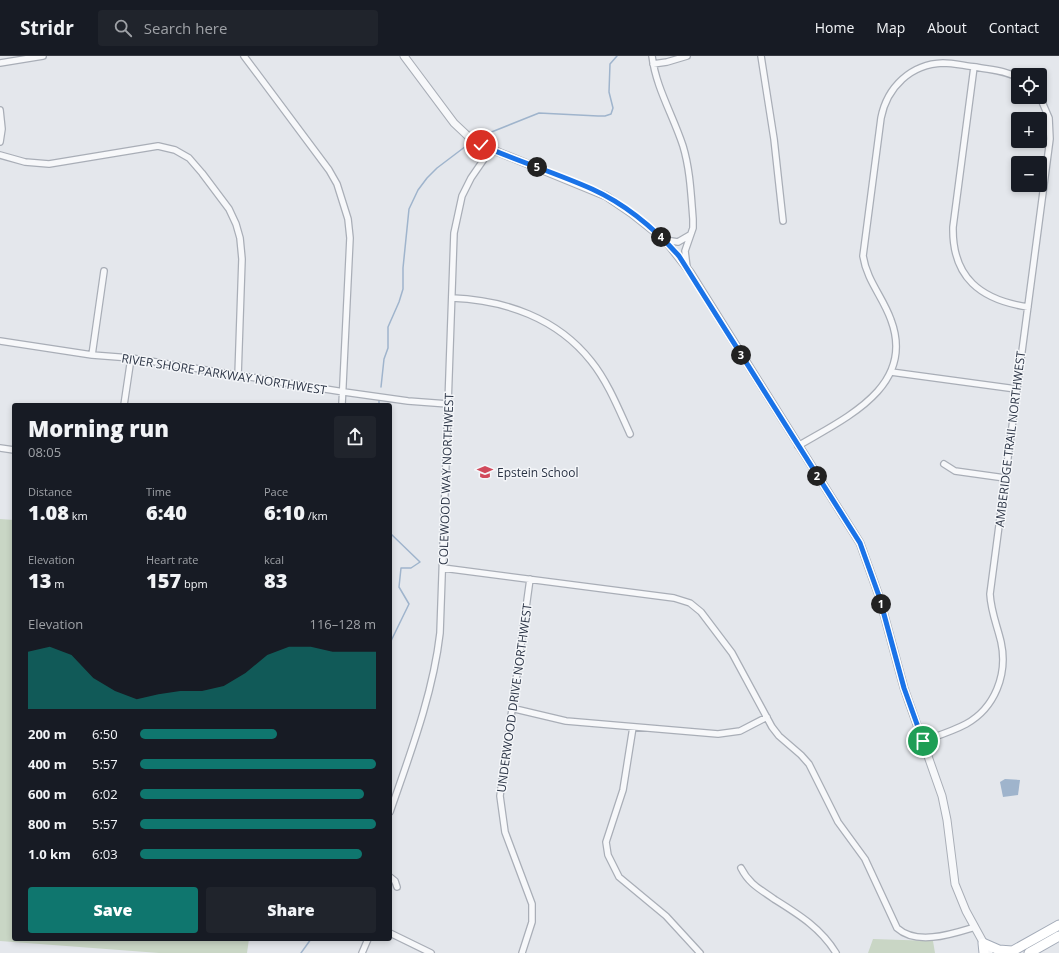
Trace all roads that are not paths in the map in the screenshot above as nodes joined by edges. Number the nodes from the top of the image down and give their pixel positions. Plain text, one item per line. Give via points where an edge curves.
1 (44, 56) edge
2 (244, 56) edge
3 (404, 56) edge
4 (652, 56) edge
5 (687, 56) edge
6 (761, 56) edge
7 (0, 63) edge
8 (653, 64) junction
9 (974, 67) junction
10 (1011, 75) edge
11 (1043, 104) edge
12 (0, 110) edge
13 (0, 142) edge
14 (491, 150) junction
15 (0, 156) edge
16 (783, 221) dead end
17 (690, 235) junction
18 (665, 240) junction
19 (687, 267) junction
20 (104, 271) dead end
21 (452, 298) junction
22 (1028, 307) junction
23 (0, 342) edge
24 (92, 355) junction
25 (131, 358) junction
26 (891, 372) junction
27 (238, 376) junction
28 (1016, 389) junction
29 (344, 392) junction
30 (124, 403) edge
31 (342, 403) edge
32 (448, 404) junction
33 (630, 434) dead end
34 (798, 446) junction
35 (0, 448) edge
36 (12, 450) edge
37 (944, 464) dead end
38 (1005, 478) junction
39 (443, 568) junction
40 (530, 580) junction
41 (511, 708) junction
42 (767, 717) junction
43 (632, 727) junction
44 (923, 741) junction
45 (392, 806) edge
46 (741, 868) dead end
47 (392, 878) edge
48 (397, 887) dead end
49 (1059, 925) edge
50 (975, 927) junction
51 (392, 934) edge
52 (1059, 936) edge
53 (367, 941) edge
54 (984, 943) junction
55 (1010, 952) edge
56 (362, 953) edge
57 (431, 953) edge
58 (522, 953) edge
59 (700, 953) edge
60 (836, 953) edge
61 (984, 953) edge
62 (989, 953) edge
63 (1029, 953) edge

1 - 7 street
2 - 29 street via 329,170 344,200 350,238
3 - 14 street via 454,124 471,139
4 - 8 street
5 - 8 street
6 - 16 street
8 - 17 street via 686,160 693,219
9 - 10 street
9 - 22 street via 952,227 954,251 962,272 980,291 1001,302
9 - 26 street via 942,63 916,69 896,85 883,109 864,256 868,277 888,312 894,329 896,350
11 - 22 street, AMBERIDGE TRAIL NORTHWEST via 1049,118 1050,139
12 - 13 street
14 - 18 street via 592,189 619,204
14 - 21 street, COLEWOOD WAY NORTHWEST via 462,196 454,233
15 - 27 street via 49,164 158,146 175,150 189,158 228,210 240,238 242,259
17 - 18 street via 678,242
17 - 19 street via 685,251
18 - 19 street
19 - 34 street
20 - 24 street
21 - 32 street, COLEWOOD WAY NORTHWEST
21 - 33 street via 482,300 511,307 537,318 567,336 598,372
22 - 28 street, AMBERIDGE TRAIL NORTHWEST
23 - 24 street, RIVER SHORE PARKWAY NORTHWEST
24 - 25 street, RIVER SHORE PARKWAY NORTHWEST
25 - 27 street, RIVER SHORE PARKWAY NORTHWEST
25 - 30 street
26 - 28 street
26 - 34 street via 882,388 869,402
27 - 29 street, RIVER SHORE PARKWAY NORTHWEST
28 - 38 street, AMBERIDGE TRAIL NORTHWEST
29 - 31 street
29 - 32 street, RIVER SHORE PARKWAY NORTHWEST
32 - 39 street, COLEWOOD WAY NORTHWEST
34 - 44 street via 860,543 879,596 904,688
35 - 36 street
37 - 38 street via 955,471
38 - 44 street, AMBERIDGE TRAIL NORTHWEST via 990,594 992,615 1002,652 999,684 989,703 974,718 959,727
39 - 40 street
39 - 45 street, COLEWOOD WAY NORTHWEST via 440,633 434,671
40 - 41 street, UNDERWOOD DRIVE NORTHWEST
40 - 42 street via 674,598 690,603 701,612 732,653
41 - 43 street via 566,722
41 - 58 street, UNDERWOOD DRIVE NORTHWEST via 500,796 504,832 532,904 532,922
42 - 43 street via 740,731 725,734
42 - 50 street via 779,736 809,764 838,822 865,859 897,928 910,936 932,936 952,934
43 - 59 street via 623,790 606,842 608,855 619,877 666,916
44 - 50 street via 943,801 955,884
46 - 60 street via 747,880 821,932
47 - 48 street
49 - 55 main road
50 - 54 street
51 - 57 street
52 - 63 main road
53 - 56 street
54 - 55 main road
54 - 61 main road
54 - 62 street

